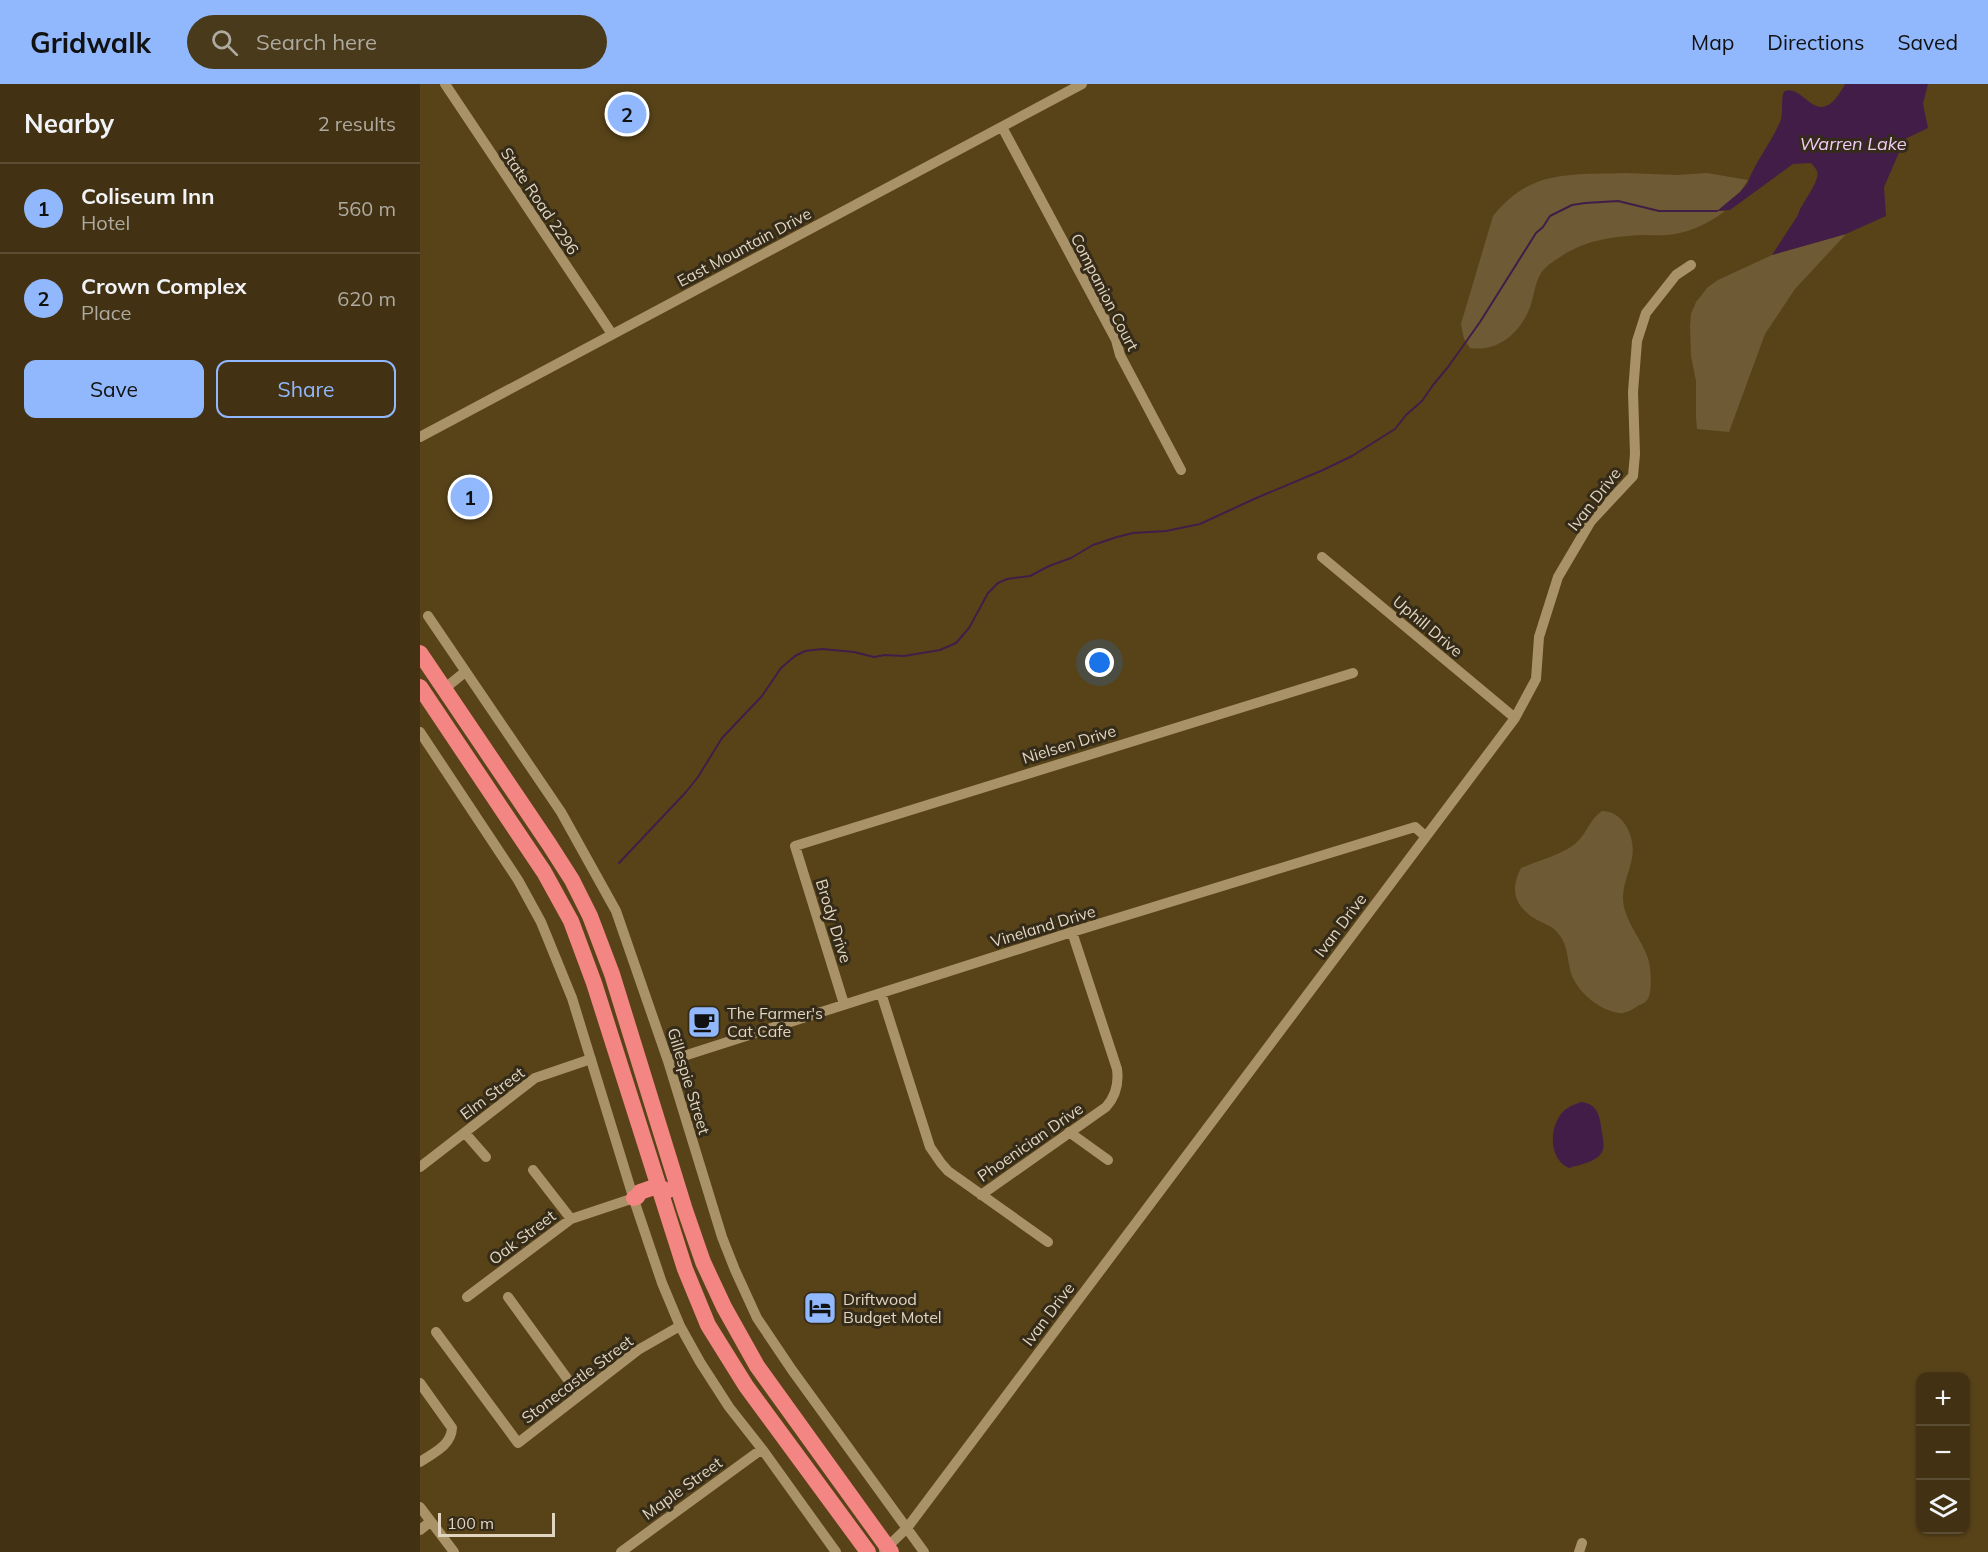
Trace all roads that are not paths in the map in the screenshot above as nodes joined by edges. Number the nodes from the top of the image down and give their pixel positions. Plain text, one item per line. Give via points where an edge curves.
1 (445, 84) edge
2 (1082, 84) edge
3 (1002, 127) junction
4 (1691, 265) dead end
5 (612, 334) junction
6 (420, 436) edge
7 (1181, 470) dead end
8 (1322, 557) dead end
9 (428, 616) dead end
10 (420, 653) edge
11 (420, 670) edge
12 (465, 672) junction
13 (1353, 673) dead end
14 (444, 688) junction
15 (423, 696) edge
16 (1515, 718) junction
17 (420, 732) edge
18 (1425, 836) junction
19 (795, 846) joint
20 (1072, 932) junction
21 (881, 993) junction
22 (844, 1005) junction
23 (591, 1059) junction
24 (668, 1060) junction
25 (465, 1132) junction
26 (1069, 1132) junction
27 (486, 1157) dead end
28 (1108, 1160) dead end
29 (420, 1167) edge
30 (533, 1170) dead end
31 (660, 1194) junction
32 (981, 1195) junction
33 (635, 1198) junction
34 (571, 1219) junction
35 (1048, 1242) dead end
36 (467, 1297) dead end
37 (508, 1297) dead end
38 (680, 1326) junction
39 (436, 1332) dead end
40 (765, 1377) junction
41 (420, 1383) edge
42 (579, 1395) junction
43 (762, 1449) junction
44 (420, 1462) edge
45 (420, 1507) edge
46 (430, 1522) junction
47 (907, 1528) junction
48 (420, 1530) edge
49 (886, 1550) edge
50 (454, 1552) edge
51 (621, 1552) edge
52 (836, 1552) edge
53 (868, 1552) edge
54 (924, 1552) edge

1 - 5 street, State Road 2296
2 - 3 street, East Mountain Drive
3 - 5 street, East Mountain Drive
3 - 7 street, Companion Court
4 - 16 street, Ivan Drive via 1676,275 1646,313 1637,341 1633,476 1591,521 1558,577 1539,637 1536,679
5 - 6 street, East Mountain Drive
8 - 16 street, Uphill Drive
9 - 12 street, Gillespie Street
10 - 14 highway
11 - 14 highway via 436,691
12 - 14 street
12 - 24 street, Gillespie Street via 561,812 616,911
13 - 19 street, Nielsen Drive
14 - 40 highway via 549,844 590,916 703,1262 728,1316
15 - 31 highway via 544,872 571,921
16 - 18 street, Ivan Drive
17 - 23 street via 518,880 541,922 572,998
18 - 20 street, Vineland Drive via 1415,827
18 - 47 street, Ivan Drive
19 - 22 street, Brody Drive
20 - 21 street, Vineland Drive
20 - 26 street, Phoenician Drive via 1118,1078 1111,1101
21 - 22 street, Vineland Drive
21 - 32 street, Phoenician Drive via 930,1147 948,1171
22 - 24 street, Vineland Drive
23 - 25 street, Elm Street via 535,1078
23 - 33 street
24 - 47 street, Gillespie Street via 722,1237 757,1318
25 - 27 street
25 - 29 street, Elm Street
26 - 28 street
26 - 32 street, Phoenician Drive
30 - 34 street
31 - 33 highway via 640,1192
31 - 40 highway via 665,1188 672,1197 694,1265 719,1320 753,1370
31 - 53 highway via 696,1299 726,1357
32 - 35 street
33 - 34 street, Oak Street
33 - 38 street
34 - 36 street, Oak Street
37 - 42 street
38 - 42 street, Stonecastle Street via 638,1350
38 - 43 street via 729,1407
39 - 42 street, Stonecastle Street via 518,1443
40 - 49 highway
41 - 44 street via 452,1428 446,1444
43 - 51 street, Maple Street
43 - 52 street
45 - 46 street
46 - 48 street
46 - 50 street
47 - 49 street, Ivan Drive
47 - 54 street, Gillespie Street

